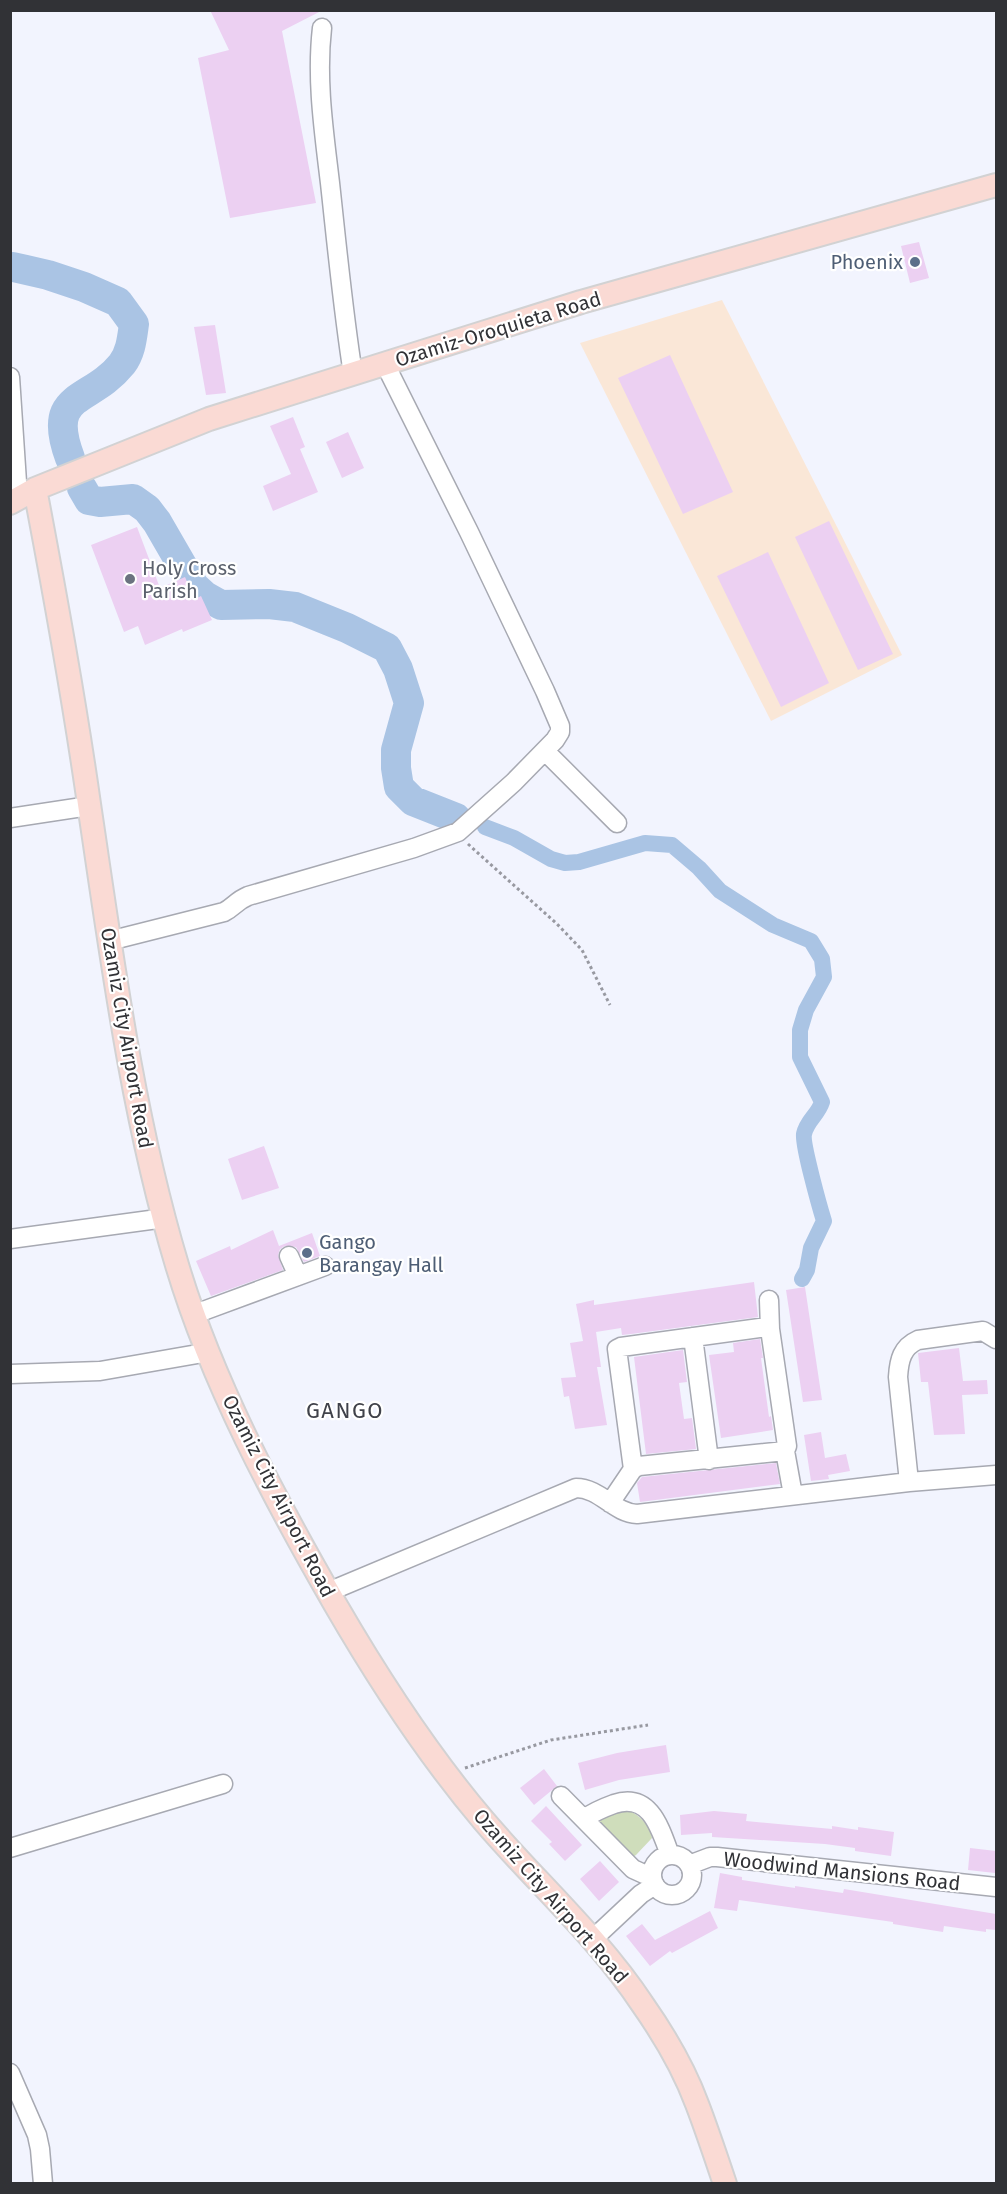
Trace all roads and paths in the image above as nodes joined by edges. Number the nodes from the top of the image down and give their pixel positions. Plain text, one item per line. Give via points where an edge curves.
1 (322, 28) dead end
2 (996, 185) edge
3 (385, 364) junction
4 (353, 374) junction
5 (10, 377) edge
6 (21, 496) edge
7 (545, 751) junction
8 (90, 806) junction
9 (10, 818) edge
10 (617, 823) dead end
11 (456, 832) junction
12 (109, 941) junction
13 (610, 1005) dead end
14 (165, 1218) junction
15 (10, 1239) edge
16 (289, 1256) dead end
17 (324, 1266) dead end
18 (298, 1276) junction
19 (769, 1300) dead end
20 (195, 1314) junction
21 (770, 1329) junction
22 (693, 1337) junction
23 (996, 1339) edge
24 (209, 1352) junction
25 (10, 1374) edge
26 (785, 1451) junction
27 (709, 1460) junction
28 (633, 1470) junction
29 (996, 1475) edge
30 (909, 1482) junction
31 (793, 1495) junction
32 (610, 1503) junction
33 (328, 1592) junction
34 (648, 1725) dead end
35 (446, 1774) junction
36 (223, 1784) dead end
37 (561, 1796) dead end
38 (584, 1820) junction
39 (10, 1848) edge
40 (670, 1855) junction
41 (689, 1865) junction
42 (654, 1880) junction
43 (996, 1887) edge
44 (593, 1939) junction
45 (10, 2073) edge
46 (42, 2184) edge
47 (725, 2184) edge

1 - 4 street via 318,61 322,111
2 - 3 main road, Ozamiz-Oroquieta Road via 581,302
3 - 4 main road, Ozamiz-Oroquieta Road
3 - 7 street via 560,726 560,732
4 - 6 main road, Ozamiz-Oroquieta Road via 209,419
5 - 6 street
6 - 8 main road, Ozamiz City Airport Road via 73,695
7 - 10 street
7 - 11 street
8 - 9 street
8 - 12 main road, Ozamiz City Airport Road
11 - 12 street via 248,896 224,912
11 - 13 path via 572,939 586,957
12 - 14 main road, Ozamiz City Airport Road via 145,1142
14 - 15 street
14 - 20 main road, Ozamiz City Airport Road
16 - 18 street
17 - 18 street
18 - 20 street
19 - 21 street
20 - 24 main road, Ozamiz City Airport Road
21 - 22 street
21 - 26 street
22 - 27 street
22 - 28 street via 617,1349
23 - 30 street via 983,1331 972,1332 918,1340 903,1351 898,1377
24 - 25 street via 100,1371
24 - 33 main road, Ozamiz City Airport Road via 250,1448
26 - 27 street
26 - 31 street
27 - 28 street via 639,1466
28 - 32 street
29 - 30 street
30 - 31 street
31 - 32 street via 637,1514 623,1512
32 - 33 street via 576,1488
33 - 35 main road, Ozamiz City Airport Road via 409,1724
34 - 35 path via 537,1744
35 - 44 main road, Ozamiz City Airport Road
36 - 39 street
37 - 38 street
38 - 40 street via 621,1802 638,1803 656,1821
38 - 42 street via 633,1869
40 - 41 street via 681,1857
40 - 42 street via 657,1862
41 - 42 street via 690,1881 679,1893 668,1894 658,1889
41 - 43 street, Woodwind Mansions Road via 717,1857
42 - 44 street
44 - 47 main road, Ozamiz City Airport Road via 643,2003 668,2043 696,2100
45 - 46 street via 37,2135

